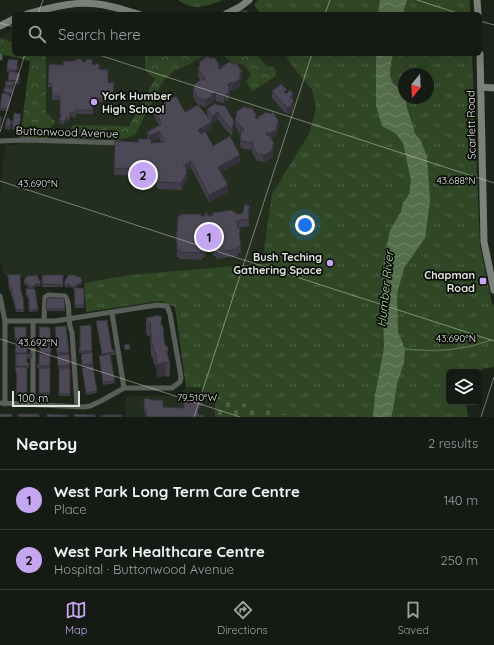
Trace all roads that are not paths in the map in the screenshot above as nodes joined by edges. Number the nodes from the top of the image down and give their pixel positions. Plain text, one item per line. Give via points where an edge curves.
1 (249, 0) edge
2 (477, 0) edge
3 (34, 12) edge
4 (131, 12) edge
5 (230, 12) edge
6 (478, 12) edge
7 (12, 19) edge
8 (0, 26) edge
9 (480, 56) edge
10 (481, 87) junction
11 (494, 88) edge
12 (0, 141) edge
13 (128, 144) edge
14 (491, 260) edge
15 (494, 290) edge
16 (0, 296) edge
17 (112, 313) junction
18 (68, 320) junction
19 (5, 321) junction
20 (32, 321) junction
21 (44, 321) junction
22 (124, 388) junction
23 (2, 404) edge
24 (33, 404) junction
25 (77, 406) junction

1 - 5 main road
2 - 6 main road
3 - 4 main road via 83,3 105,5
7 - 8 main road
9 - 10 main road, Scarlett Road
10 - 11 main road
10 - 14 main road, Scarlett Road via 484,242
12 - 13 street, Buttonwood Avenue
14 - 15 main road, Scarlett Road
16 - 19 street
17 - 18 street
17 - 22 street
17 - 22 street via 158,305 167,306 180,368 180,382 172,388
18 - 21 street
18 - 21 street via 67,298 63,295 48,295 44,299
18 - 25 street via 72,332
19 - 20 street
19 - 23 street
20 - 21 street
20 - 24 street
22 - 25 street via 90,406
23 - 24 street
24 - 25 street

